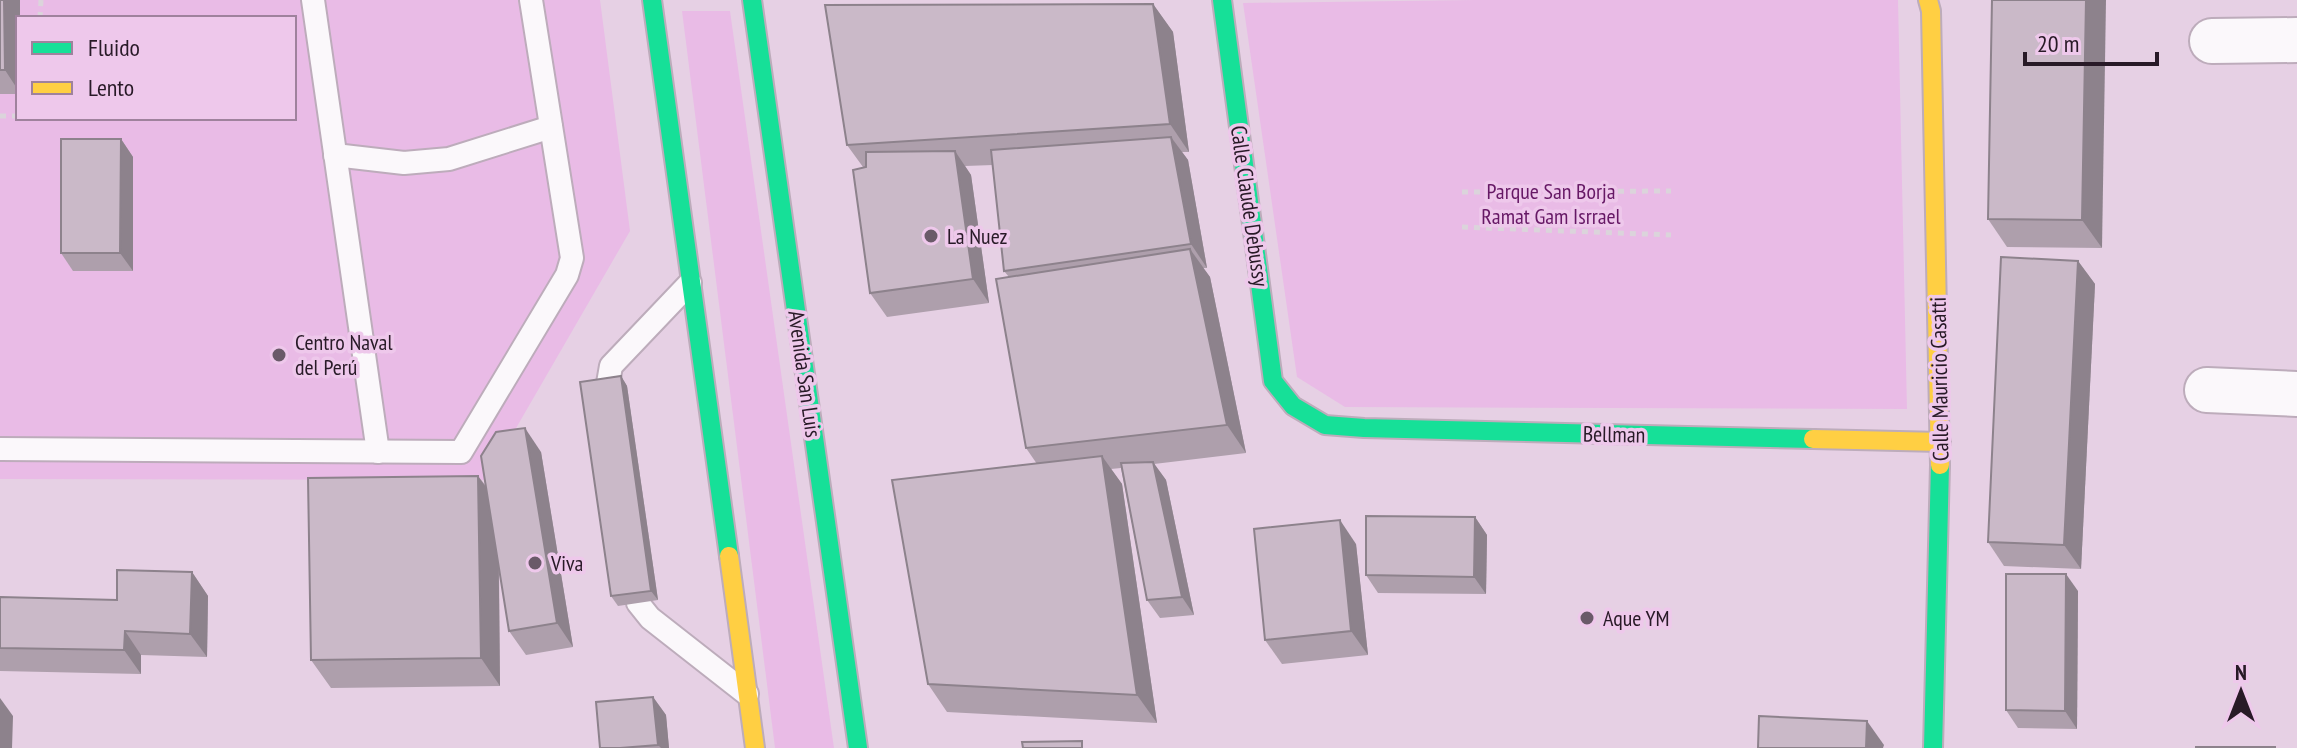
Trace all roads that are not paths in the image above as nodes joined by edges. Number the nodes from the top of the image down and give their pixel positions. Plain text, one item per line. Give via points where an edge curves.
1 (313, 0) edge
2 (531, 0) edge
3 (652, 0) edge
4 (752, 0) edge
5 (1222, 0) edge
6 (1930, 5) edge
7 (2297, 40) edge
8 (2212, 41) dead end
9 (551, 127) junction
10 (335, 155) junction
11 (691, 282) junction
12 (607, 389) edge
13 (2207, 390) dead end
14 (2297, 394) edge
15 (1293, 406) joint
16 (1941, 442) junction
17 (0, 449) edge
18 (378, 452) junction
19 (638, 603) edge
20 (748, 696) junction
21 (755, 748) edge
22 (858, 748) edge
23 (1933, 748) edge

1 - 10 lane
2 - 9 lane
3 - 11 street
4 - 22 street, Avenida San Luis
5 - 15 street, Calle Claude Debussy via 1273,381
6 - 16 street, Calle Mauricio Casatti
7 - 8 street
9 - 10 lane via 449,159 404,163
9 - 18 lane via 572,258 567,275 461,452
10 - 18 lane
11 - 12 lane via 611,366
11 - 20 street
13 - 14 street
15 - 16 street, Bellman via 1325,425 1364,428
16 - 23 street, Calle Mauricio Casatti
17 - 18 lane
19 - 20 lane
20 - 21 street

